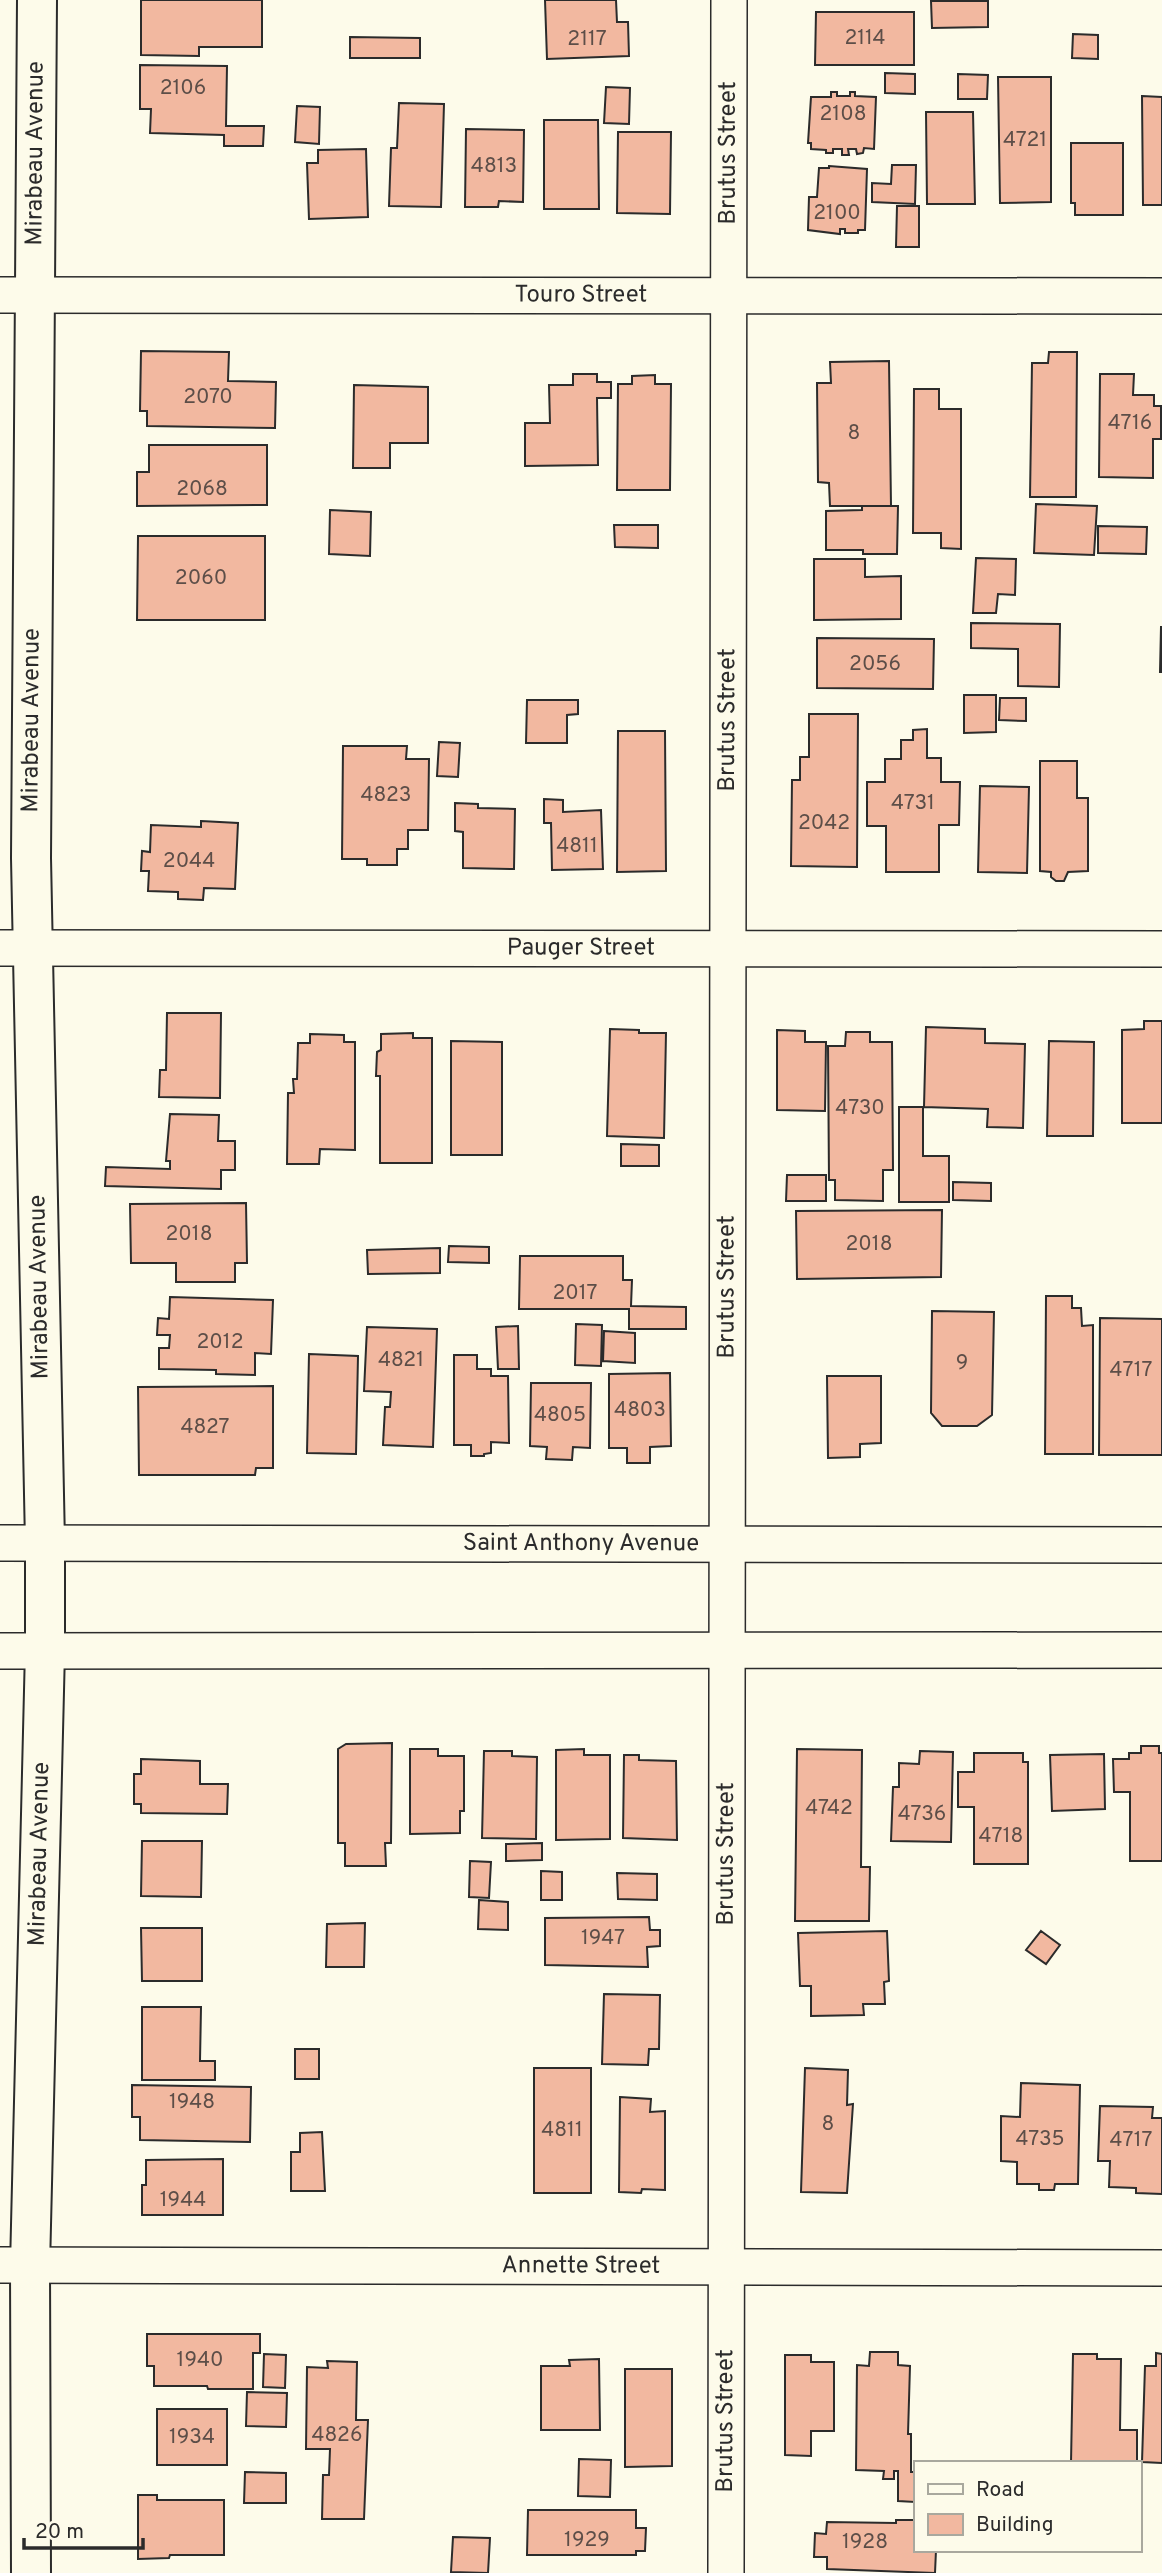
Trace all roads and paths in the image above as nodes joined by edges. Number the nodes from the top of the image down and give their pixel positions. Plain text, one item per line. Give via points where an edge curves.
1 (37, 0) edge
2 (729, 0) edge
3 (17, 295) edge
4 (728, 296) junction
5 (1162, 296) edge
6 (16, 948) edge
7 (728, 948) junction
8 (1162, 949) edge
9 (0, 1543) edge
10 (45, 1543) junction
11 (727, 1544) junction
12 (1162, 1545) edge
13 (45, 1650) junction
14 (727, 1650) junction
15 (1162, 1650) edge
16 (0, 1651) edge
17 (15, 2265) edge
18 (726, 2267) junction
19 (1162, 2269) edge
20 (31, 2573) edge
21 (726, 2573) edge

1 - 3 street, Mirabeau Avenue
2 - 4 street, Brutus Street
3 - 4 street, Touro Street
3 - 6 street, Mirabeau Avenue via 31,858
4 - 5 street, Touro Street
4 - 7 street, Brutus Street
6 - 7 street, Pauger Street
6 - 10 street, Mirabeau Avenue
7 - 8 street, Pauger Street
7 - 11 street, Brutus Street
9 - 10 street, Saint Anthony Avenue
10 - 11 street, Saint Anthony Avenue
10 - 13 street, Mirabeau Avenue
11 - 12 street, Saint Anthony Avenue
11 - 14 street, Brutus Street
13 - 14 street
13 - 16 street
13 - 17 street, Mirabeau Avenue
14 - 15 street
14 - 18 street, Brutus Street
17 - 18 street, Annette Street
17 - 20 street, Mirabeau Avenue
18 - 19 street, Annette Street
18 - 21 street, Brutus Street

